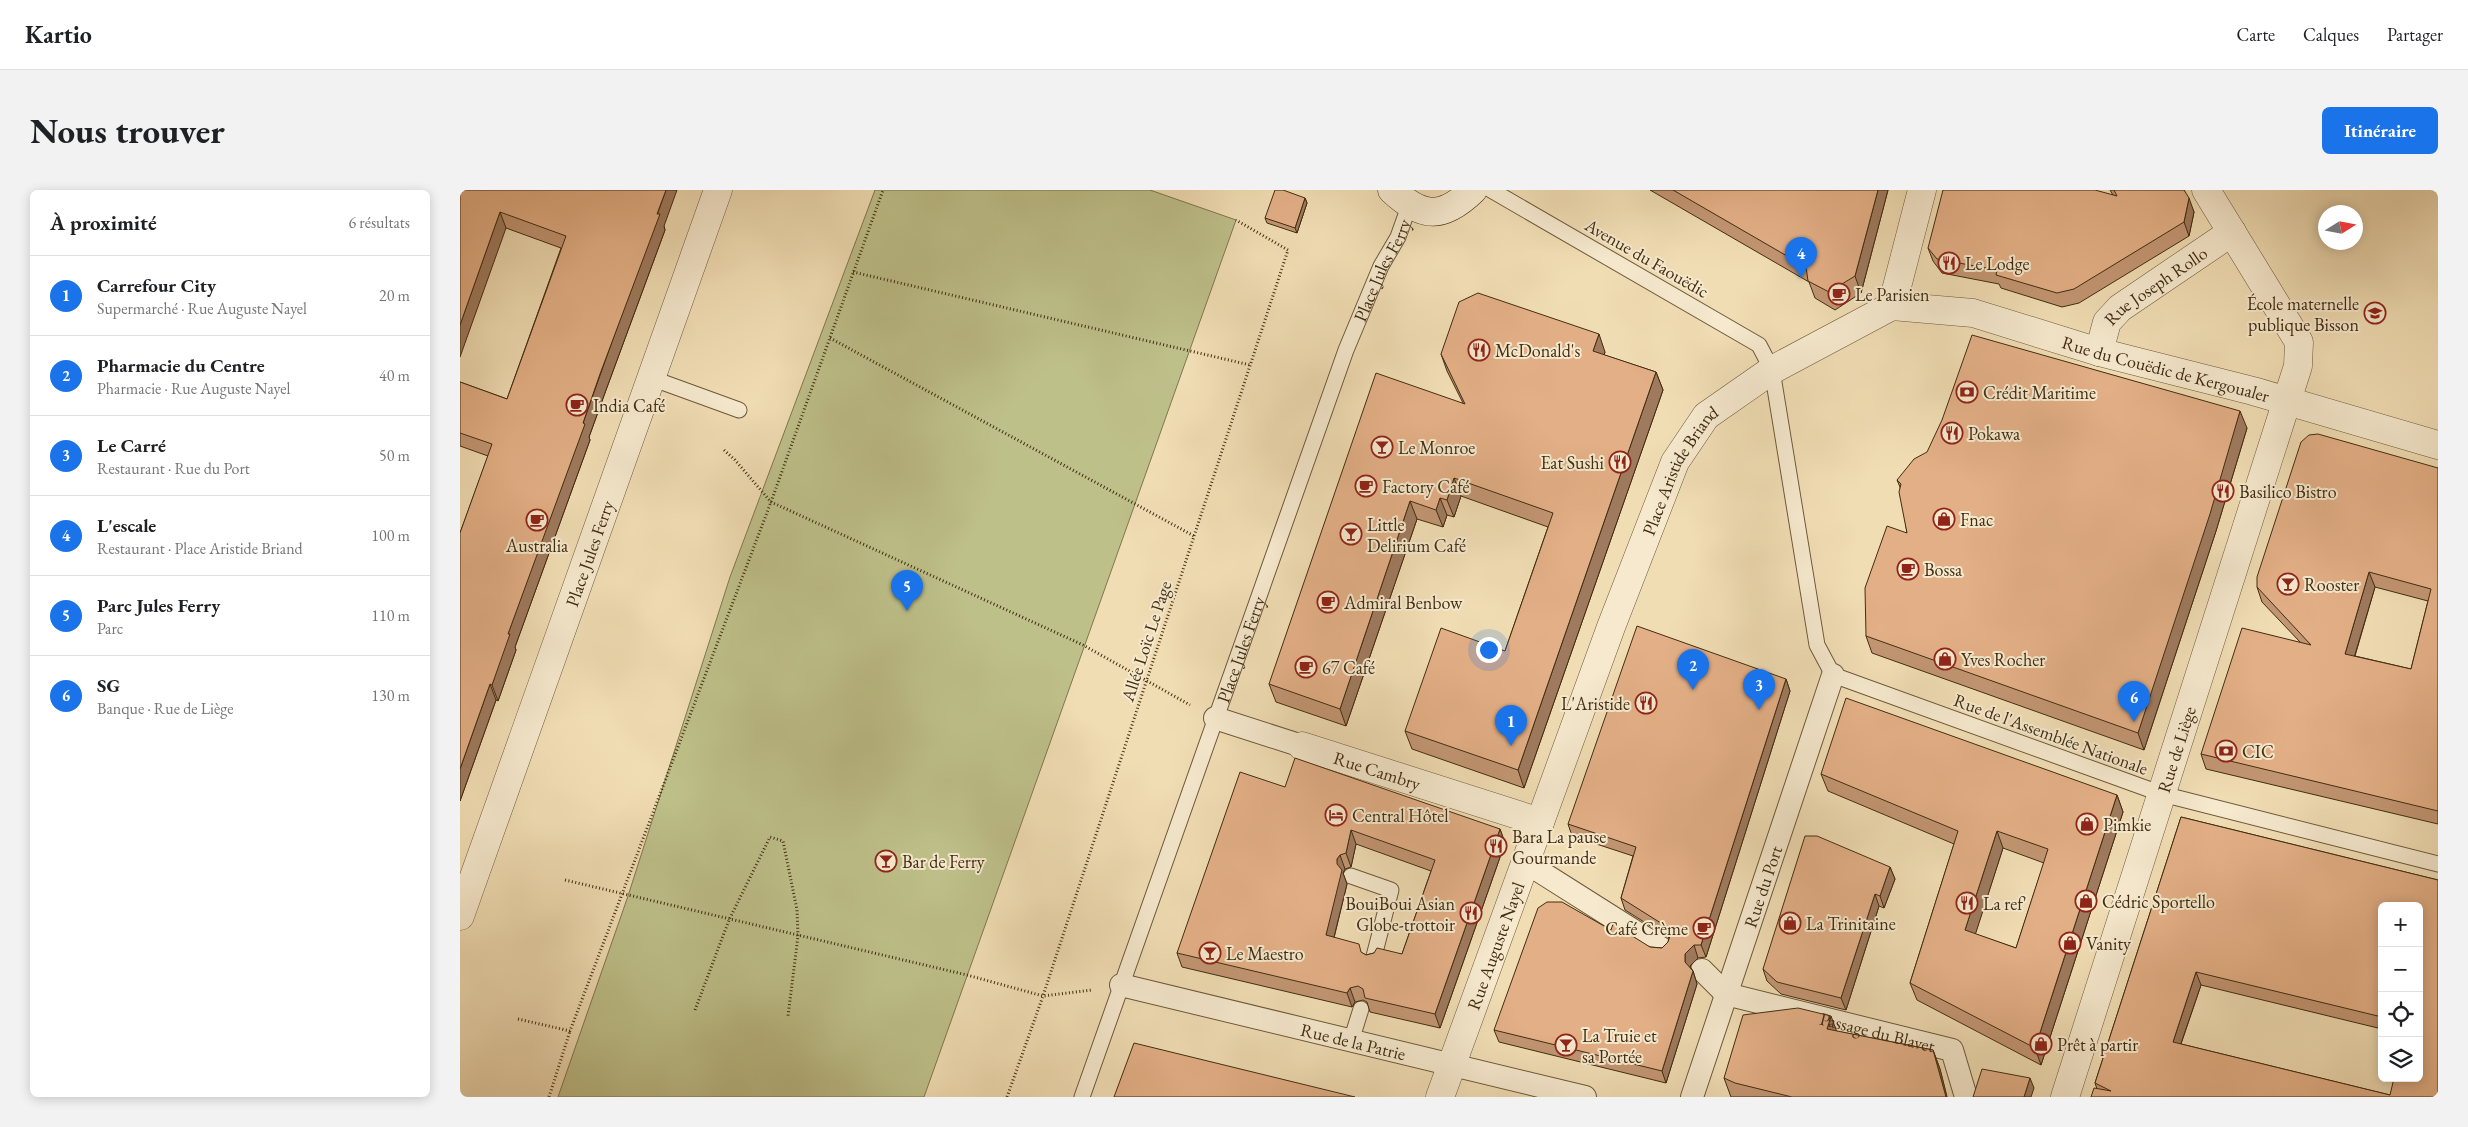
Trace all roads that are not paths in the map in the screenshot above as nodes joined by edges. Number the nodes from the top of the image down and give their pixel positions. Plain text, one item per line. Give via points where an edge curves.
1 (718, 190) edge
2 (1473, 190) edge
3 (1491, 190) edge
4 (1922, 190) edge
5 (2206, 190) edge
6 (1401, 198) edge
7 (2232, 232) junction
8 (1892, 306) junction
9 (2099, 352) junction
10 (1772, 370) junction
11 (651, 378) junction
12 (2286, 402) junction
13 (739, 410) dead end
14 (2438, 445) edge
15 (1622, 597) joint
16 (1834, 675) junction
17 (1214, 718) junction
18 (1302, 746) joint
19 (2162, 794) junction
20 (1540, 822) junction
21 (1525, 862) junction
22 (2438, 864) edge
23 (1351, 876) dead end
24 (460, 916) edge
25 (1661, 948) edge
26 (1373, 960) edge
27 (1702, 970) dead end
28 (1121, 985) junction
29 (1726, 994) junction
30 (1361, 1009) edge
31 (1352, 1041) junction
32 (1452, 1065) junction
33 (1082, 1097) edge
34 (1440, 1097) edge
35 (1585, 1097) edge
36 (1692, 1097) edge
37 (1966, 1097) edge
38 (2065, 1097) edge

1 - 11 street, Place Jules Ferry
2 - 6 street via 1457,206 1441,211 1424,211
3 - 10 lane, Avenue du Faouëdic via 1759,345
4 - 8 street
5 - 7 street, Rue de Liège
6 - 17 lane, Place Jules Ferry via 1398,237 1381,266 1346,350
7 - 9 street, Rue Joseph Rollo via 2120,308 2107,322
7 - 12 street, Rue de Liège via 2299,342 2298,366
8 - 9 street, Rue du Couëdic de Kergoualer via 1973,313
8 - 10 street, Place Aristide Briand
9 - 12 street, Rue du Couëdic de Kergoualer
10 - 15 street, Place Aristide Briand via 1706,416 1675,462
10 - 16 lane via 1817,645
11 - 13 lane
11 - 24 street, Place Jules Ferry
12 - 14 street, Rue du Couëdic de Kergoualer
12 - 19 street, Rue de Liège
15 - 20 street, Rue Auguste Nayel
16 - 19 lane, Rue de l'Assemblée Nationale
16 - 29 street, Rue du Port
17 - 18 street, Rue Cambry
17 - 28 lane, Place Jules Ferry
18 - 20 street, Rue Cambry
19 - 22 lane, Rue de l'Assemblée Nationale
19 - 38 street, Rue de Liège
20 - 21 street, Rue Auguste Nayel
21 - 25 street
21 - 32 street, Rue Auguste Nayel
23 - 26 lane via 1391,890
27 - 29 street
28 - 31 street, Rue de la Patrie
28 - 33 lane, Place Jules Ferry
29 - 36 street, Rue du Port
29 - 37 street, Passage du Blavet via 1952,1050
30 - 31 lane
31 - 32 street, Rue de la Patrie
32 - 34 street, Rue Auguste Nayel
32 - 35 street, Rue de la Patrie

